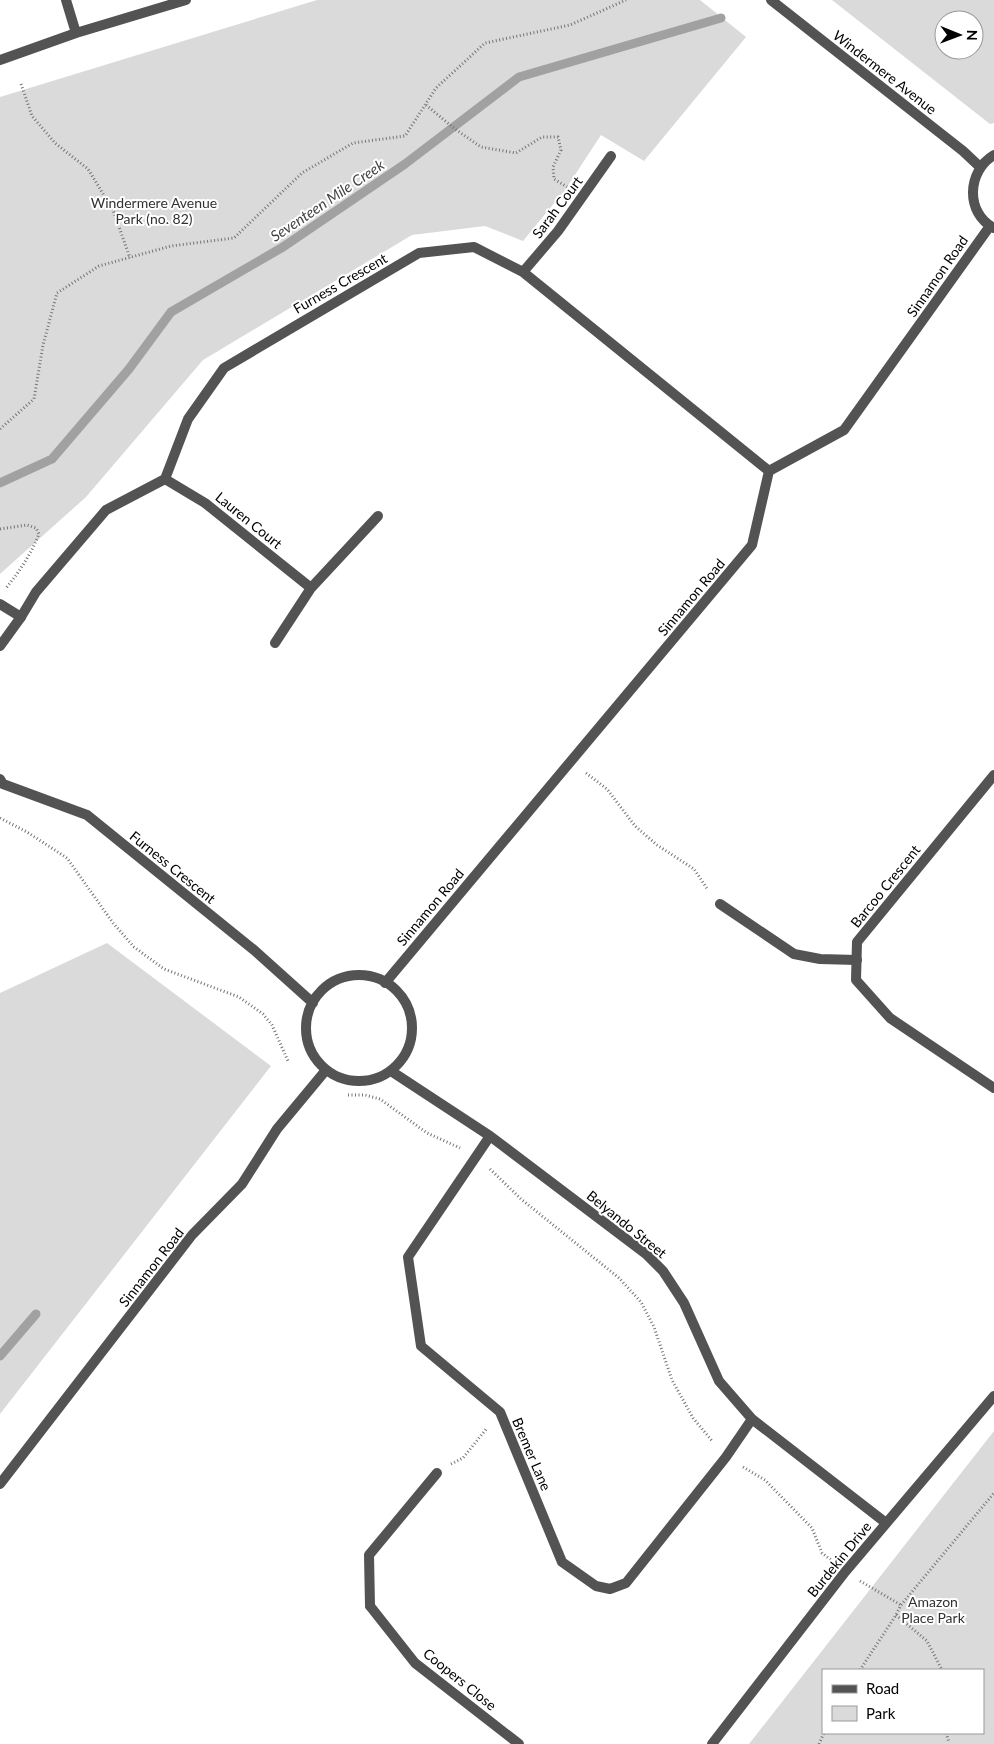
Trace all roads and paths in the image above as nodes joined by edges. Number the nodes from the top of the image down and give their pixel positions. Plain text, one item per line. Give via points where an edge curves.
1 (66, 0) edge
2 (186, 0) edge
3 (626, 0) edge
4 (772, 0) edge
5 (76, 33) junction
6 (0, 60) edge
7 (22, 84) dead end
8 (426, 105) junction
9 (994, 155) edge
10 (611, 156) dead end
11 (980, 167) junction
12 (582, 196) junction
13 (992, 227) edge
14 (130, 258) junction
15 (523, 272) junction
16 (0, 429) edge
17 (769, 471) junction
18 (165, 479) junction
19 (378, 516) dead end
20 (0, 529) edge
21 (311, 588) junction
22 (5, 589) dead end
23 (0, 604) edge
24 (21, 617) junction
25 (276, 643) dead end
26 (0, 646) edge
27 (571, 761) junction
28 (994, 775) edge
29 (1, 784) edge
30 (0, 818) edge
31 (720, 904) joint
32 (856, 960) junction
33 (385, 982) junction
34 (313, 1003) junction
35 (288, 1061) dead end
36 (326, 1070) junction
37 (391, 1071) junction
38 (994, 1088) edge
39 (348, 1095) dead end
40 (490, 1136) junction
41 (476, 1156) junction
42 (994, 1396) edge
43 (500, 1412) junction
44 (752, 1419) junction
45 (726, 1457) junction
46 (437, 1473) joint
47 (0, 1484) edge
48 (994, 1493) edge
49 (886, 1524) junction
50 (845, 1572) junction
51 (901, 1605) junction
52 (896, 1615) junction
53 (861, 1669) edge
54 (941, 1669) edge
55 (946, 1734) edge
56 (949, 1742) dead end
57 (519, 1744) edge
58 (712, 1744) edge

1 - 5 street
2 - 5 street
3 - 8 path via 570,25 485,43 436,88
4 - 11 street, Windermere Avenue
5 - 6 street
7 - 14 path via 32,116 55,143 88,170 113,210
8 - 12 path via 481,147 516,154 542,136 558,137 561,150 553,167 554,179
8 - 14 path via 405,136 353,143 302,173 234,238 171,246
9 - 11 street
10 - 12 street, Sarah Court
11 - 13 street via 974,179 975,205 981,217
12 - 15 street, Sarah Court via 558,231
13 - 17 street, Sinnamon Road via 844,430
14 - 16 path via 99,266 57,293 43,345 34,399
15 - 17 street, Furness Crescent
15 - 18 street, Furness Crescent via 474,247 419,253 224,368 188,419
17 - 27 street, Sinnamon Road via 752,545
18 - 21 street, Lauren Court via 205,503
18 - 24 street via 106,510 36,592
19 - 21 street
20 - 22 path via 27,525 36,528 39,534 21,570
21 - 25 street
23 - 24 street
24 - 26 street
27 - 31 path via 607,789 635,826 656,845 694,869
27 - 33 street, Sinnamon Road
28 - 32 street, Barcoo Crescent via 857,942
29 - 34 street, Furness Crescent via 87,815 254,950
30 - 35 path via 67,858 134,947 164,969 239,997 263,1014
31 - 32 street via 794,954
32 - 38 street, Barcoo Crescent via 856,980 890,1018
33 - 34 street via 370,976 337,980
33 - 37 street via 399,994 408,1008 412,1026 410,1043 403,1058
34 - 36 street via 307,1020 307,1039 314,1056
36 - 37 street via 340,1078 358,1082 375,1079
36 - 47 street, Sinnamon Road via 277,1129 242,1184 192,1235
37 - 40 street, Belyando Street
39 - 41 path via 380,1099 427,1133
40 - 41 street, Bremer Lane
40 - 44 street, Belyando Street via 646,1254 663,1271 684,1303 719,1380
41 - 43 street, Bremer Lane via 408,1257 421,1346
41 - 45 path via 521,1199 620,1278 641,1302 654,1327 672,1380 693,1418
42 - 49 street, Burdekin Drive
43 - 45 street, Bremer Lane via 562,1562 596,1586 610,1589 626,1583
43 - 46 path via 463,1458
44 - 45 street, Bremer Lane
44 - 49 street, Belyando Street
45 - 50 path via 765,1480 812,1528 822,1553
46 - 57 street, Coopers Close via 369,1554 370,1606 415,1663
48 - 51 path
49 - 50 street, Burdekin Drive
50 - 51 path
50 - 58 street, Burdekin Drive
51 - 52 path
52 - 53 path
52 - 54 path via 927,1641
55 - 56 path

